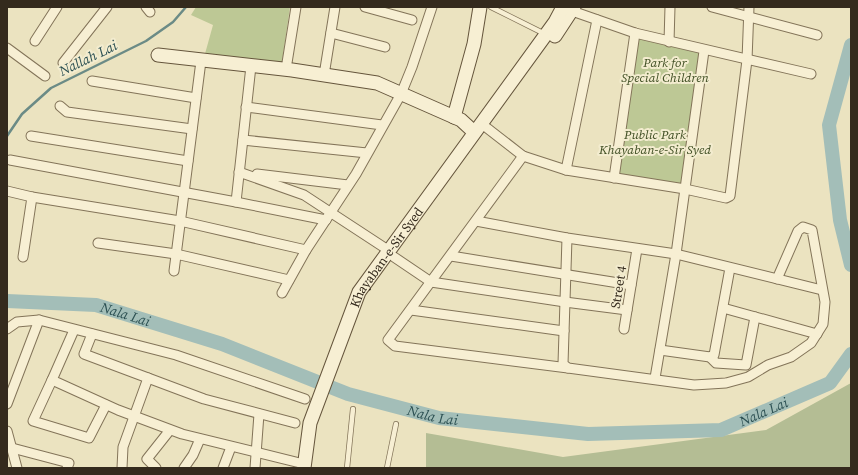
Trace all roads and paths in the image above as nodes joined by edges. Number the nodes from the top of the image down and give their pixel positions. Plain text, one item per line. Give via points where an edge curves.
1 (57, 7) edge
2 (107, 7) edge
3 (296, 7) edge
4 (335, 7) edge
5 (365, 7) edge
6 (432, 7) edge
7 (480, 7) edge
8 (491, 7) edge
9 (670, 7) edge
10 (712, 7) edge
11 (749, 7) edge
12 (570, 8) edge
13 (749, 17) junction
14 (412, 20) dead end
15 (597, 20) junction
16 (330, 33) junction
17 (635, 33) junction
18 (546, 34) junction
19 (817, 35) dead end
20 (34, 41) dead end
21 (669, 42) junction
22 (385, 47) dead end
23 (7, 48) edge
24 (704, 50) junction
25 (158, 55) dead end
26 (747, 60) junction
27 (201, 61) junction
28 (63, 63) dead end
29 (251, 66) junction
30 (286, 70) junction
31 (811, 74) dead end
32 (324, 75) junction
33 (45, 76) dead end
34 (92, 81) dead end
35 (402, 94) junction
36 (196, 98) junction
37 (60, 106) dead end
38 (246, 107) junction
39 (454, 117) junction
40 (382, 125) junction
41 (487, 128) junction
42 (192, 129) junction
43 (474, 132) junction
44 (31, 136) dead end
45 (243, 140) junction
46 (367, 154) junction
47 (523, 156) junction
48 (10, 160) dead end
49 (188, 161) junction
50 (566, 170) junction
51 (239, 172) junction
52 (614, 178) junction
53 (348, 185) junction
54 (685, 189) junction
55 (7, 191) edge
56 (184, 194) junction
57 (32, 197) junction
58 (236, 202) junction
59 (328, 216) junction
60 (476, 221) junction
61 (180, 222) junction
62 (567, 238) junction
63 (98, 243) dead end
64 (637, 249) junction
65 (306, 250) junction
66 (176, 254) junction
67 (391, 254) junction
68 (676, 254) junction
69 (451, 256) junction
70 (23, 257) dead end
71 (730, 268) junction
72 (174, 271) dead end
73 (566, 274) junction
74 (777, 279) junction
75 (289, 280) junction
76 (431, 282) junction
77 (631, 285) junction
78 (822, 290) junction
79 (282, 293) dead end
80 (565, 302) junction
81 (723, 308) junction
82 (410, 310) junction
83 (627, 310) junction
84 (754, 317) junction
85 (39, 320) junction
86 (7, 329) edge
87 (624, 329) dead end
88 (74, 330) junction
89 (564, 331) junction
90 (92, 334) junction
91 (817, 334) junction
92 (660, 350) junction
93 (710, 357) junction
94 (568, 368) junction
95 (148, 378) junction
96 (655, 378) junction
97 (52, 380) junction
98 (305, 399) dead end
99 (7, 404) edge
100 (106, 405) junction
101 (353, 408) dead end
102 (259, 414) junction
103 (133, 416) junction
104 (295, 423) dead end
105 (396, 424) dead end
106 (170, 430) junction
107 (7, 431) edge
108 (200, 439) junction
109 (231, 447) junction
110 (12, 448) junction
111 (256, 453) junction
112 (304, 466) edge
113 (17, 468) edge
114 (68, 468) edge
115 (122, 468) edge
116 (156, 468) edge
117 (184, 468) edge
118 (223, 468) edge
119 (255, 468) edge
120 (347, 468) edge
121 (388, 468) edge

1 - 20 street
2 - 28 street
3 - 30 street
4 - 16 street
5 - 14 street
6 - 35 street
7 - 39 main road via 474,44
8 - 18 lane
9 - 21 street
10 - 13 street
11 - 13 street
12 - 15 street
12 - 18 main road, Khayaban-e-Sir Syed
12 - 41 main road, Khayaban-e-Sir Syed
13 - 19 street
13 - 26 street
15 - 17 street
15 - 50 street
16 - 22 street
16 - 32 street
17 - 21 street
17 - 52 street
18 - 43 main road, Khayaban-e-Sir Syed
21 - 24 street
23 - 33 street
24 - 26 street
24 - 54 street
25 - 27 main road
26 - 31 street
26 - 54 street via 730,196 726,198
27 - 29 main road
27 - 36 street
29 - 30 main road
29 - 38 street
30 - 32 main road
32 - 35 main road via 376,83
34 - 36 street
35 - 39 main road
35 - 40 street
36 - 42 street
37 - 42 street via 67,112
38 - 40 street
38 - 45 street
39 - 43 main road
40 - 46 street
41 - 47 street
41 - 67 main road, Khayaban-e-Sir Syed
42 - 49 street
43 - 67 main road, Khayaban-e-Sir Syed
44 - 49 street
45 - 46 street
45 - 51 street
46 - 53 street
47 - 50 street
47 - 60 street
48 - 56 street
49 - 56 street
50 - 52 street
51 - 53 street
51 - 58 street
51 - 59 street via 304,195
52 - 54 street
53 - 59 street
54 - 68 street
55 - 57 street
56 - 58 street
56 - 61 street
57 - 61 street
57 - 70 street
58 - 59 street
59 - 65 street
59 - 67 street
60 - 62 street
60 - 69 street
61 - 65 street
61 - 66 street
62 - 64 street
62 - 73 street
63 - 66 street
64 - 68 street
64 - 77 street, Street 4
65 - 75 street
66 - 72 street
66 - 75 street
67 - 76 street
67 - 112 main road, Khayaban-e-Sir Syed via 359,292 310,423
68 - 71 street
68 - 92 street
69 - 73 street
69 - 76 street
71 - 74 street
71 - 81 street
73 - 77 street
73 - 80 street
74 - 78 street
74 - 78 street via 798,231 803,227 810,228
75 - 79 street
76 - 80 street
76 - 82 street
77 - 83 street, Street 4
78 - 91 street via 825,302 823,324
80 - 83 street
80 - 89 street
81 - 84 street
81 - 93 street via 714,355
82 - 89 street
82 - 94 street via 388,340 395,346
83 - 87 street, Street 4
84 - 91 street
84 - 93 street via 746,365 716,363
85 - 86 street via 16,322
85 - 88 street
85 - 99 street
88 - 90 street
88 - 97 street
89 - 94 street via 563,364
90 - 95 street via 84,354
90 - 98 street via 176,355
91 - 96 street via 811,343 791,357 748,377 726,383 694,385
92 - 93 street
92 - 96 street
94 - 96 street
95 - 102 street via 204,399
95 - 103 street
97 - 100 street
97 - 100 street via 32,421 89,438
100 - 103 street
101 - 120 lane
102 - 104 street
102 - 111 street
103 - 106 street
103 - 115 street via 123,447
105 - 121 lane
106 - 108 street
106 - 116 street via 147,459
107 - 110 street
108 - 109 street
108 - 117 street
109 - 111 street
109 - 118 street
110 - 113 street
110 - 114 street via 69,463
111 - 112 street
111 - 119 street

